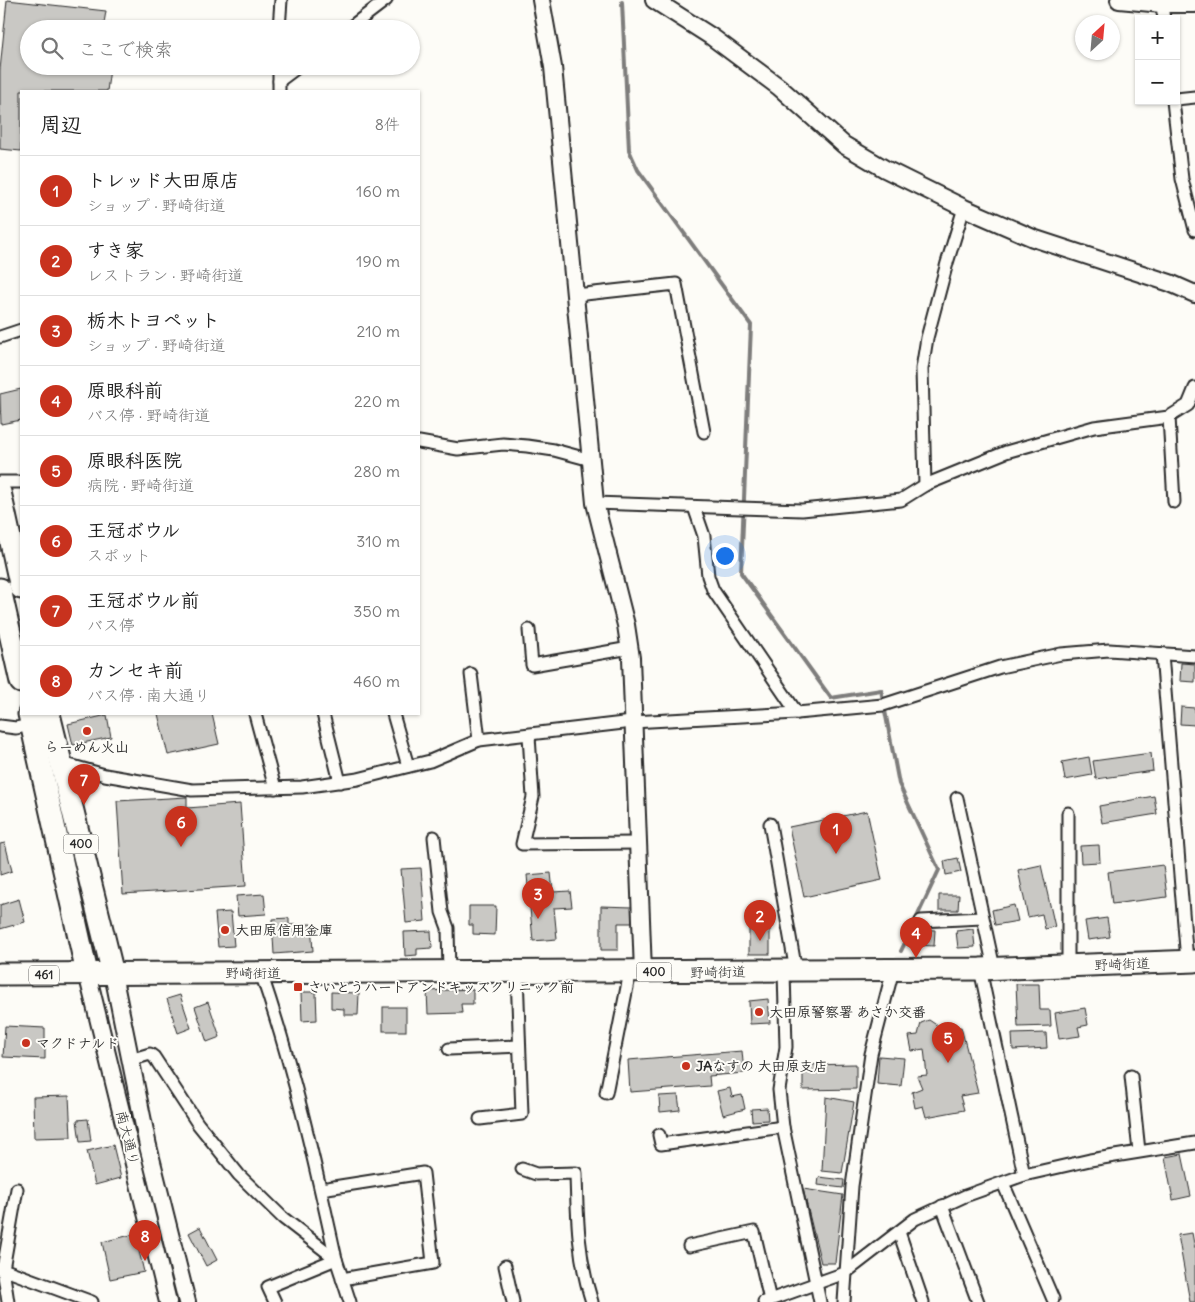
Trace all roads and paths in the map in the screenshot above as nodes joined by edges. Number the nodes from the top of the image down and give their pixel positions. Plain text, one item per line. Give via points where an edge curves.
1 (281, 0) edge
2 (386, 0) edge
3 (541, 0) edge
4 (654, 0) edge
5 (1119, 0) edge
6 (1195, 4) edge
7 (1162, 8) edge
8 (280, 20) edge
9 (360, 20) edge
10 (290, 75) edge
11 (279, 86) edge
12 (1195, 97) edge
13 (1180, 99) edge
14 (1173, 105) edge
15 (964, 208) junction
16 (1195, 230) edge
17 (1195, 294) edge
18 (576, 295) junction
19 (20, 330) edge
20 (0, 337) edge
21 (1195, 388) edge
22 (1169, 417) junction
23 (704, 432) dead end
24 (420, 442) edge
25 (591, 460) junction
26 (0, 482) edge
27 (20, 482) edge
28 (924, 485) junction
29 (0, 492) edge
30 (1174, 502) dead end
31 (595, 503) junction
32 (694, 507) junction
33 (20, 583) edge
34 (0, 589) edge
35 (529, 630) dead end
36 (630, 648) junction
37 (1162, 654) junction
38 (1195, 656) edge
39 (471, 674) dead end
40 (20, 678) edge
41 (797, 713) junction
42 (49, 715) edge
43 (255, 715) edge
44 (323, 715) edge
45 (393, 715) edge
46 (30, 719) edge
47 (632, 722) junction
48 (0, 726) edge
49 (529, 736) junction
50 (480, 740) junction
51 (62, 763) junction
52 (408, 766) junction
53 (340, 782) junction
54 (274, 788) junction
55 (957, 798) dead end
56 (1068, 813) dead end
57 (770, 824) dead end
58 (434, 836) dead end
59 (638, 843) junction
60 (982, 918) junction
61 (921, 921) dead end
62 (1191, 961) edge
63 (1068, 966) junction
64 (987, 969) junction
65 (893, 970) junction
66 (790, 971) junction
67 (636, 972) junction
68 (261, 973) junction
69 (449, 973) junction
70 (516, 973) junction
71 (0, 974) edge
72 (87, 974) junction
73 (113, 974) junction
74 (519, 1046) junction
75 (449, 1049) dead end
76 (130, 1060) junction
77 (1131, 1076) dead end
78 (606, 1093) dead end
79 (480, 1119) dead end
80 (783, 1127) junction
81 (659, 1135) dead end
82 (1195, 1143) edge
83 (1139, 1151) junction
84 (522, 1170) dead end
85 (1024, 1175) junction
86 (1003, 1183) junction
87 (18, 1189) dead end
88 (321, 1189) junction
89 (942, 1206) junction
90 (899, 1232) junction
91 (689, 1246) dead end
92 (336, 1259) junction
93 (505, 1266) dead end
94 (2, 1268) edge
95 (844, 1273) junction
96 (342, 1279) junction
97 (817, 1282) junction
98 (1053, 1299) dead end
99 (767, 1301) edge
100 (8, 1302) edge
101 (92, 1302) edge
102 (168, 1302) edge
103 (187, 1302) edge
104 (275, 1302) edge
105 (350, 1302) edge
106 (513, 1302) edge
107 (592, 1302) edge
108 (820, 1302) edge
109 (844, 1302) edge
110 (923, 1302) edge
111 (978, 1302) edge

1 - 8 street
2 - 9 street
3 - 18 street via 553,67
4 - 15 street via 712,37 779,87 844,145
5 - 7 street
6 - 7 street
10 - 11 street
12 - 13 street
14 - 16 street via 1182,179
15 - 17 street via 1033,238
15 - 28 street via 946,263 922,369
18 - 23 street via 676,284
18 - 25 street
19 - 20 street
21 - 22 street via 1188,405
22 - 28 street via 1094,427 1006,452
22 - 30 street
24 - 25 street via 458,449 503,444 527,446
25 - 31 street
26 - 27 street
28 - 32 street via 901,500 848,506 802,510
29 - 33 highway
31 - 32 street
31 - 36 street
32 - 41 street via 704,536 708,576 713,590
34 - 40 highway
35 - 36 street via 532,665
36 - 47 street
37 - 38 street
37 - 41 street via 1109,650 1061,654 1000,667 883,705
37 - 62 street
39 - 50 street
41 - 47 street
42 - 51 highway, 400
43 - 54 street
44 - 53 street
45 - 52 street
46 - 48 street via 16,728
46 - 72 highway, 400
47 - 49 street
47 - 59 street
49 - 50 street
49 - 59 street via 533,798 522,844
50 - 52 street via 430,761
51 - 54 street via 105,775 192,790
51 - 73 highway, 400
52 - 53 street
53 - 54 street
55 - 60 street
56 - 63 street
57 - 66 street
58 - 69 street via 442,912 448,928
59 - 67 street
60 - 61 street
60 - 64 street
62 - 63 highway, 野崎街道 / 400
63 - 64 highway, 野崎街道 / 400
64 - 65 highway, 野崎街道 / 400
64 - 85 street
65 - 66 highway, 野崎街道 / 400
65 - 95 street via 871,1054 853,1176
66 - 67 highway, 野崎街道 / 400
66 - 80 street via 786,1047 779,1090
67 - 70 highway, 野崎街道 / 400
67 - 78 street
68 - 69 highway, 野崎街道 / 400
68 - 73 highway, 野崎街道 / 400
68 - 88 street via 279,1024
69 - 70 highway, 野崎街道 / 400
70 - 74 street
71 - 72 highway, 野崎街道 / 461
72 - 73 highway, 野崎街道 / 400
72 - 102 street, 南大通り
73 - 76 street, 南大通り
74 - 75 street
74 - 79 street via 522,1114
76 - 92 street via 150,1054 154,1057 198,1124 239,1175 283,1218
76 - 103 street, 南大通り
77 - 83 street
80 - 81 street via 660,1144
80 - 97 street
82 - 83 street
83 - 85 street
84 - 107 street via 536,1174 576,1172 578,1238
85 - 86 street
86 - 89 street
86 - 98 street
87 - 94 street
88 - 92 street
88 - 96 street via 423,1173 433,1263
89 - 90 street via 915,1219
89 - 111 street
90 - 95 street
90 - 110 street
91 - 99 street via 754,1232
92 - 96 street
92 - 104 street via 268,1287
93 - 106 street
94 - 100 street
94 - 101 street
95 - 97 street
95 - 109 street
96 - 105 street
97 - 99 street
97 - 108 street

